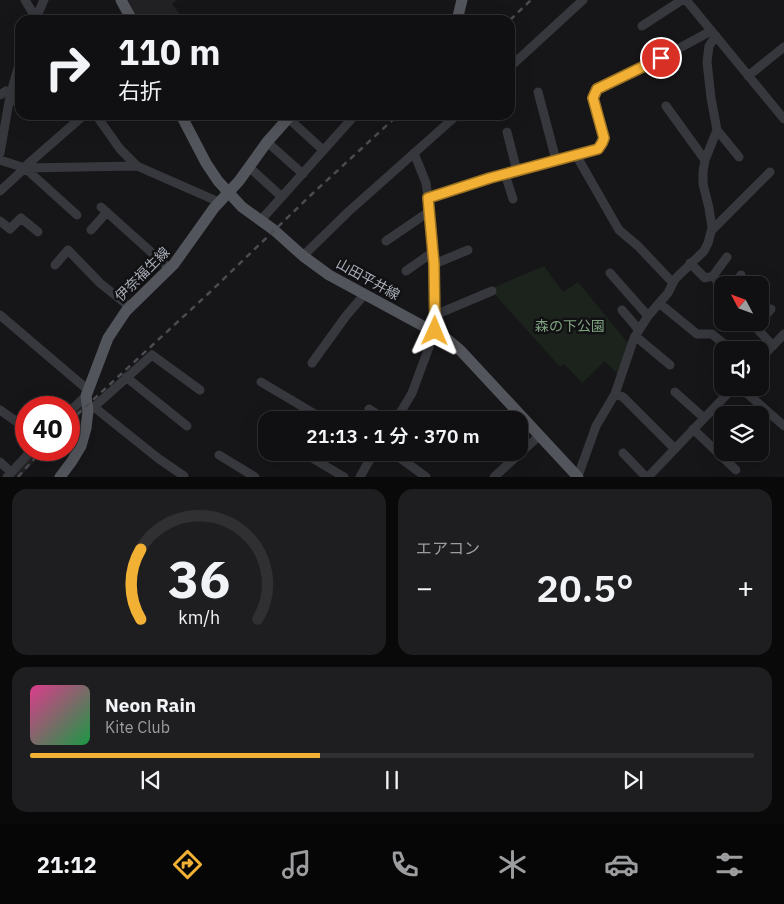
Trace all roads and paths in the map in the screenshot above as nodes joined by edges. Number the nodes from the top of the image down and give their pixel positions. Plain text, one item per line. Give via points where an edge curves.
1 (25, 0) edge
2 (44, 0) edge
3 (121, 0) edge
4 (462, 0) edge
5 (583, 0) edge
6 (682, 0) edge
7 (686, 0) edge
8 (34, 15) edge
9 (38, 15) edge
10 (129, 15) edge
11 (458, 15) edge
12 (642, 26) dead end
13 (713, 34) junction
14 (784, 47) edge
15 (515, 62) edge
16 (748, 76) junction
17 (15, 78) edge
18 (538, 92) dead end
19 (0, 95) edge
20 (10, 96) junction
21 (15, 100) edge
22 (666, 106) dead end
23 (784, 119) edge
24 (78, 120) edge
25 (100, 120) edge
26 (184, 120) edge
27 (286, 120) edge
28 (292, 120) edge
29 (351, 120) edge
30 (451, 120) edge
31 (717, 130) junction
32 (507, 132) dead end
33 (267, 142) junction
34 (324, 150) junction
35 (0, 153) edge
36 (414, 153) junction
37 (576, 155) junction
38 (739, 157) dead end
39 (0, 160) edge
40 (556, 160) junction
41 (705, 160) junction
42 (137, 166) junction
43 (249, 167) junction
44 (25, 168) junction
45 (517, 171) junction
46 (770, 172) dead end
47 (303, 174) junction
48 (505, 174) junction
49 (0, 191) edge
50 (228, 192) junction
51 (282, 197) junction
52 (428, 198) junction
53 (514, 199) dead end
54 (219, 202) junction
55 (430, 211) junction
56 (77, 215) dead end
57 (0, 220) edge
58 (261, 220) junction
59 (91, 230) dead end
60 (711, 230) junction
61 (38, 232) dead end
62 (386, 241) dead end
63 (468, 250) dead end
64 (433, 252) junction
65 (303, 256) junction
66 (727, 257) dead end
67 (690, 263) junction
68 (434, 264) junction
69 (55, 265) dead end
70 (170, 269) junction
71 (406, 271) dead end
72 (610, 273) dead end
73 (713, 276) joint
74 (673, 283) junction
75 (492, 291) dead end
76 (364, 295) junction
77 (660, 303) junction
78 (130, 307) junction
79 (622, 310) dead end
80 (0, 314) edge
81 (436, 315) junction
82 (648, 316) junction
83 (639, 330) junction
84 (435, 331) junction
85 (761, 331) edge
86 (784, 334) edge
87 (634, 338) junction
88 (720, 341) edge
89 (773, 346) junction
90 (769, 350) edge
91 (312, 363) dead end
92 (670, 365) dead end
93 (126, 377) junction
94 (261, 382) dead end
95 (200, 390) dead end
96 (675, 392) dead end
97 (87, 393) junction
98 (615, 394) junction
99 (725, 396) edge
100 (750, 396) edge
101 (80, 400) edge
102 (91, 409) junction
103 (369, 409) dead end
104 (0, 410) edge
105 (310, 411) edge
106 (372, 411) edge
107 (401, 411) edge
108 (704, 418) junction
109 (15, 421) edge
110 (187, 426) dead end
111 (784, 426) edge
112 (693, 429) junction
113 (539, 436) junction
114 (675, 449) junction
115 (623, 453) dead end
116 (219, 455) dead end
117 (21, 461) edge
118 (318, 461) edge
119 (369, 461) edge
120 (405, 461) edge
121 (0, 462) edge
122 (736, 470) dead end
123 (9, 474) edge
124 (64, 475) edge
125 (184, 476) edge
126 (255, 476) edge
127 (344, 476) edge
128 (360, 476) edge
129 (426, 476) edge
130 (494, 476) edge
131 (578, 476) edge
132 (647, 476) edge

1 - 8 street
2 - 9 street
3 - 10 main road
4 - 11 main road
5 - 15 street
6 - 12 street
7 - 13 street
13 - 16 street
13 - 31 street via 707,62
13 - 37 street via 597,89 593,98 604,138 598,149
14 - 16 street
16 - 23 street
17 - 20 street
18 - 40 street
19 - 20 street via 6,91
20 - 21 street
20 - 35 street
22 - 41 street
24 - 44 street
25 - 42 street
26 - 50 main road, 山田平井線 via 206,163
27 - 33 main road, 伊奈福生線
28 - 34 street
29 - 34 street
30 - 36 street
31 - 38 street
31 - 41 street
32 - 45 street
33 - 43 main road, 伊奈福生線
33 - 47 street
34 - 47 street
36 - 52 street via 426,183
36 - 65 street
37 - 40 street
37 - 74 street via 619,230
39 - 44 street
40 - 45 street
41 - 60 street via 703,184
42 - 44 street
42 - 54 street
43 - 50 main road, 伊奈福生線
43 - 51 street
44 - 49 street
44 - 56 street
45 - 48 street
46 - 60 street
47 - 51 street
48 - 52 street
48 - 53 street
50 - 54 main road, 伊奈福生線
50 - 58 main road, 山田平井線
51 - 58 street
52 - 55 street
54 - 70 main road, 伊奈福生線
55 - 62 street
55 - 64 street
57 - 61 street via 10,229 21,218
58 - 65 main road, 山田平井線
59 - 70 street via 104,209
60 - 67 street via 704,251
63 - 68 street
64 - 68 street
64 - 71 street
65 - 76 main road, 山田平井線
66 - 73 street
67 - 73 street via 705,278
67 - 74 street
68 - 81 street
69 - 78 street via 68,250 100,283
70 - 78 main road, 伊奈福生線
72 - 82 street
74 - 77 street
75 - 81 street
76 - 84 main road, 山田平井線
76 - 91 street
77 - 82 street
77 - 88 street via 697,334 712,334
78 - 97 main road, 伊奈福生線 via 108,338
79 - 83 street
80 - 97 street
81 - 84 street
82 - 83 street
83 - 87 street
84 - 107 street via 412,393
84 - 113 main road, 山田平井線 via 461,351
85 - 89 street
86 - 89 street
87 - 92 street
87 - 98 street
89 - 90 street
93 - 95 street via 152,355
93 - 102 street
93 - 110 street
94 - 105 street
96 - 108 street
97 - 101 street
97 - 102 main road, 伊奈福生線
98 - 114 street via 623,397
98 - 131 street via 596,426
99 - 108 street
100 - 111 street
102 - 124 main road, 伊奈福生線 via 81,446
102 - 125 street
103 - 106 street
104 - 109 street
108 - 112 street
112 - 114 street
112 - 122 street
113 - 130 street
113 - 131 main road, 山田平井線
114 - 132 street
115 - 132 street
116 - 126 street
117 - 123 street
118 - 127 street
119 - 128 street
120 - 129 street
121 - 123 street

